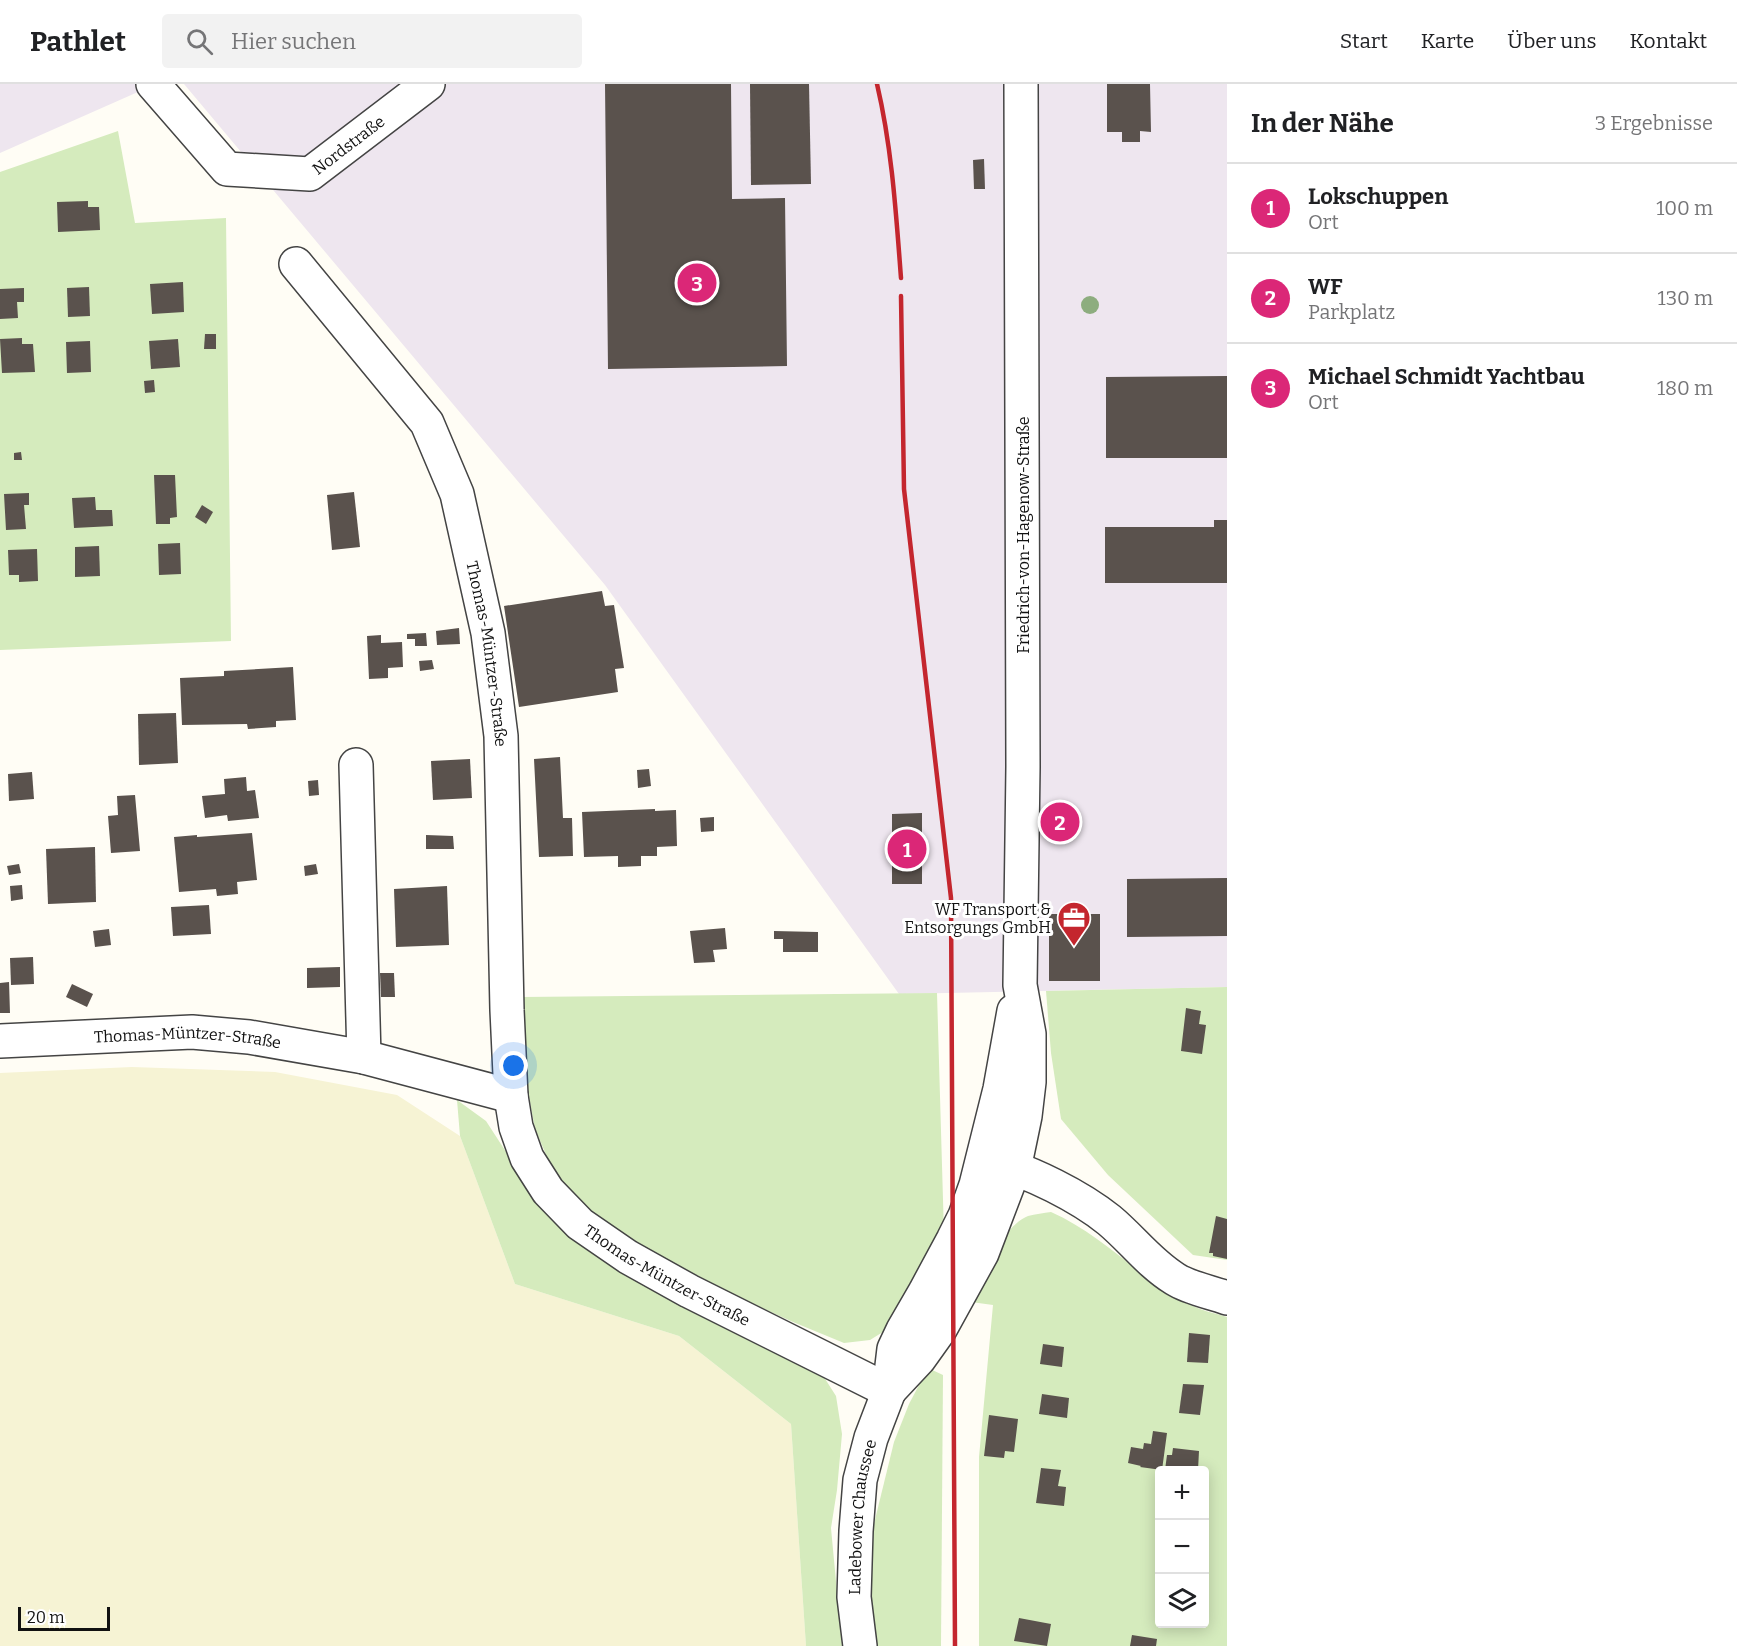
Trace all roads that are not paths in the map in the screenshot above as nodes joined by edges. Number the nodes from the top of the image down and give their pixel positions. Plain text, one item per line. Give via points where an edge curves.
1 (153, 84) edge
2 (428, 84) edge
3 (1021, 84) edge
4 (296, 264) dead end
5 (356, 765) dead end
6 (1020, 985) junction
7 (0, 1041) edge
8 (364, 1057) junction
9 (511, 1096) junction
10 (983, 1159) junction
11 (1014, 1169) junction
12 (1227, 1298) edge
13 (889, 1391) junction
14 (860, 1646) edge

1 - 2 street, Nordstraße via 227,169 310,174
3 - 6 street, Friedrich-von-Hagenow-Straße
4 - 9 street, Thomas-Müntzer-Straße via 427,423 457,494 488,633 501,736
5 - 8 street
6 - 10 street, Friedrich-von-Hagenow-Straße
6 - 11 street, Friedrich-von-Hagenow-Straße via 1029,1034 1029,1082
7 - 8 street, Thomas-Müntzer-Straße via 192,1032 249,1037
8 - 9 street, Thomas-Müntzer-Straße
9 - 13 street, Thomas-Müntzer-Straße via 527,1158 548,1191 580,1224 689,1291
10 - 11 street
10 - 13 street, Ladebower Chaussee via 964,1216 894,1349
11 - 12 street via 1092,1208 1150,1262 1177,1281
11 - 13 street, Ladebower Chaussee via 982,1253 954,1307 919,1359
13 - 14 street, Ladebower Chaussee via 860,1480 854,1597

